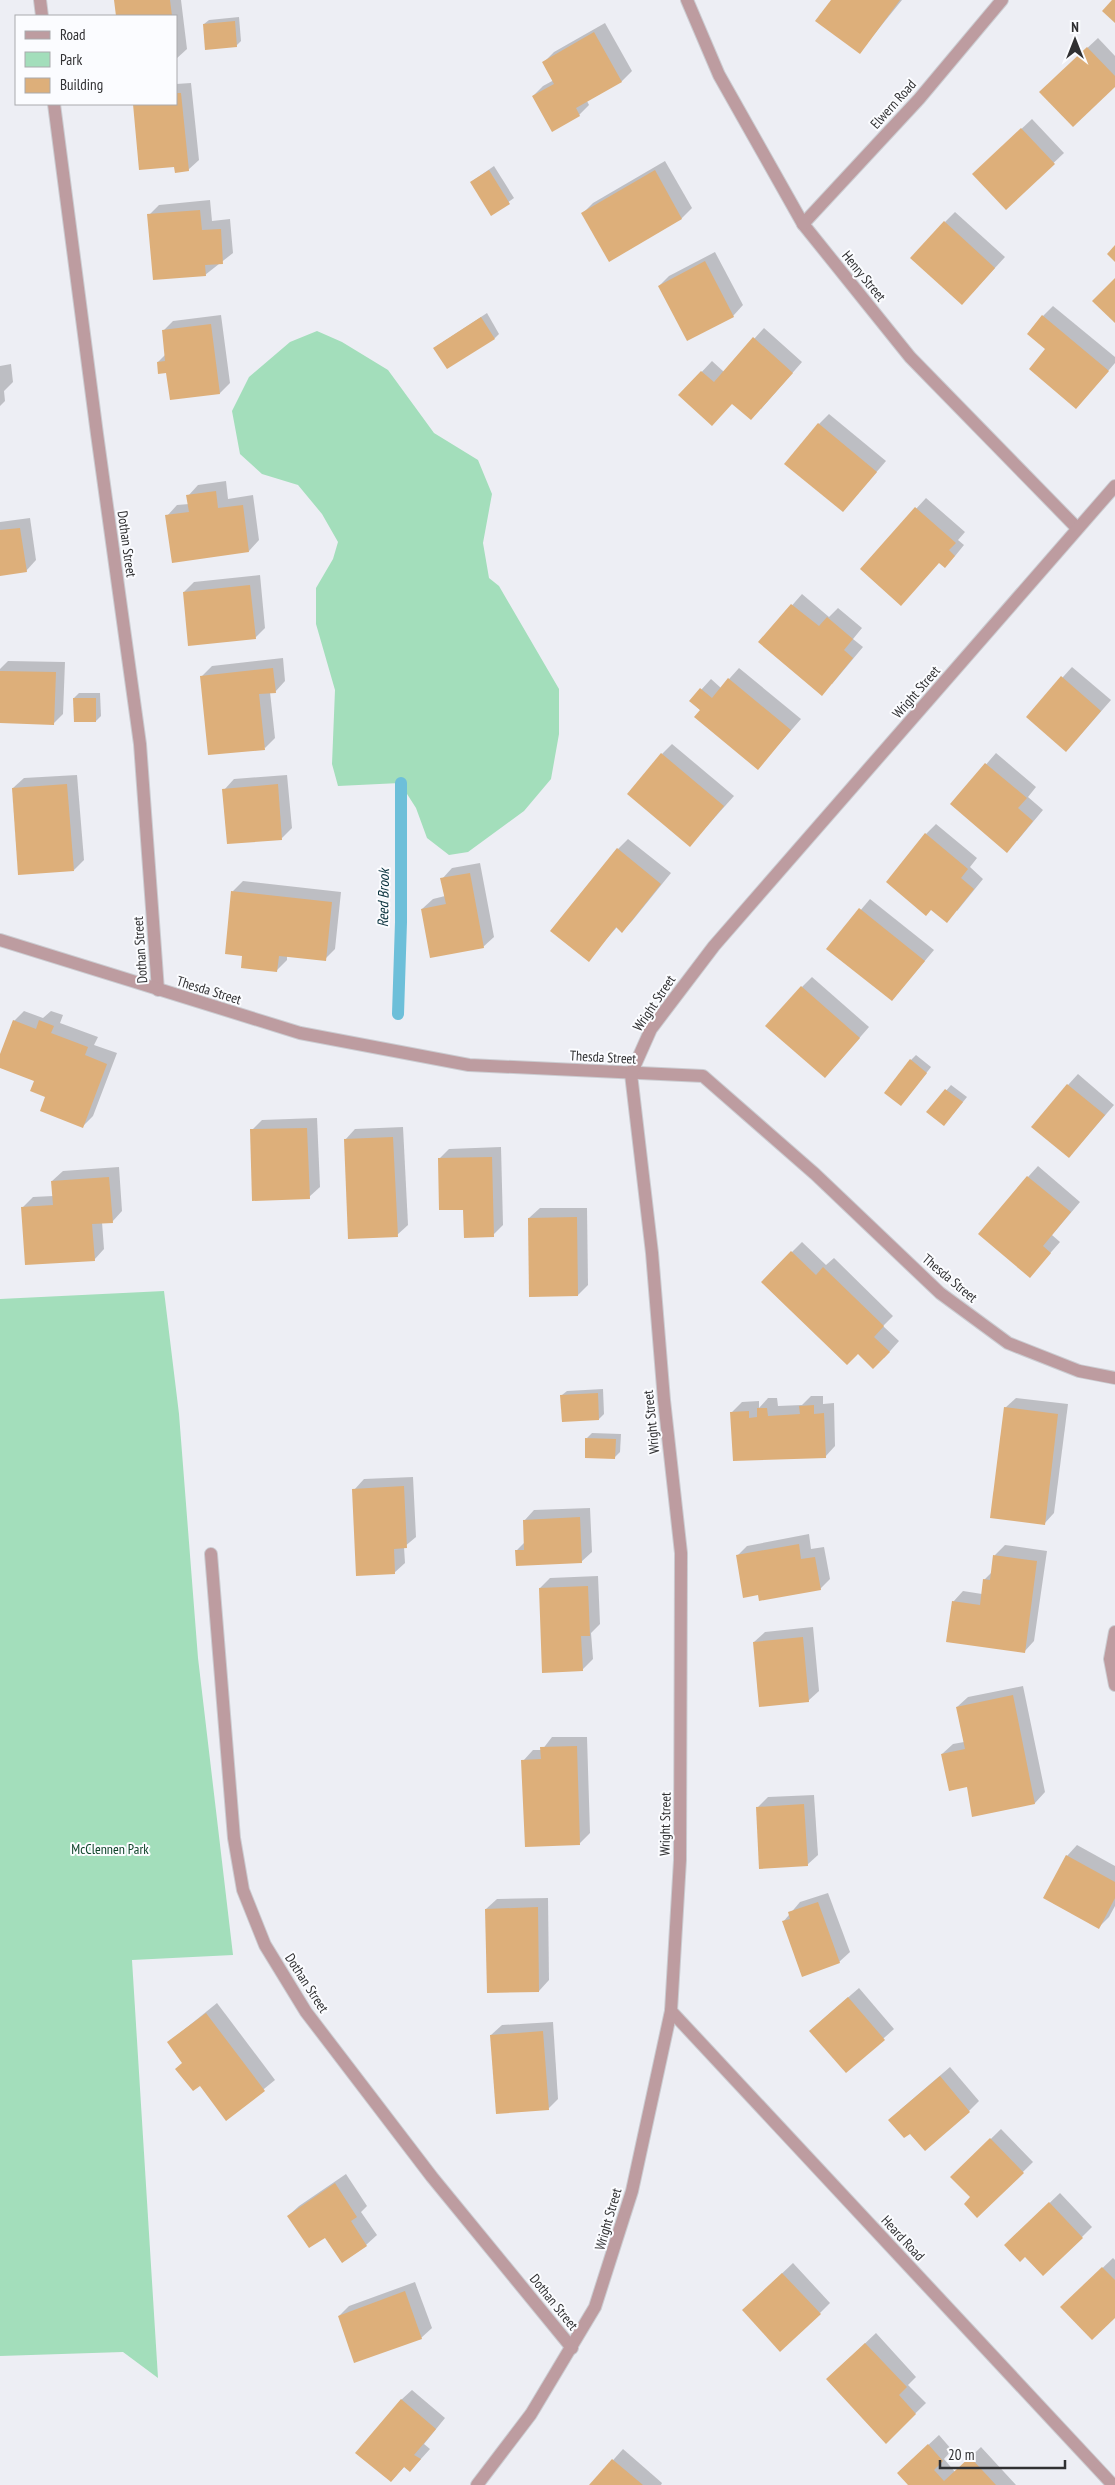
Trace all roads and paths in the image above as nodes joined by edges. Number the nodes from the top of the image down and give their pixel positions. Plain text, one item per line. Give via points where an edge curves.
1 (40, 0) edge
2 (687, 0) edge
3 (1002, 0) edge
4 (42, 15) edge
5 (54, 105) edge
6 (803, 224) junction
7 (1115, 486) edge
8 (1077, 528) junction
9 (0, 940) edge
10 (158, 990) junction
11 (631, 1074) junction
12 (1115, 1378) edge
13 (211, 1554) dead end
14 (1115, 1632) edge
15 (1115, 1685) edge
16 (671, 2010) junction
17 (572, 2348) junction
18 (477, 2485) edge
19 (1113, 2485) edge

1 - 4 street
2 - 6 street, Henry Street via 719,74
3 - 6 street, Elwern Road via 919,99
5 - 10 street, Dothan Street via 140,744
6 - 8 street, Henry Street via 910,357
7 - 8 street, Wright Street
8 - 11 street, Wright Street via 714,946 651,1029
9 - 10 street, Thesda Street
10 - 11 street, Thesda Street via 300,1033 469,1065
11 - 12 street, Thesda Street via 703,1076 815,1174 940,1293 1000,1338 1079,1371
11 - 16 street, Wright Street via 681,1553 680,1860
13 - 17 street, Dothan Street via 234,1838 243,1890 265,1945 306,2012 432,2176
14 - 15 street via 1110,1659
16 - 17 street, Wright Street via 632,2191 595,2307
16 - 19 street, Heard Road
17 - 18 street, Wright Street via 531,2414

